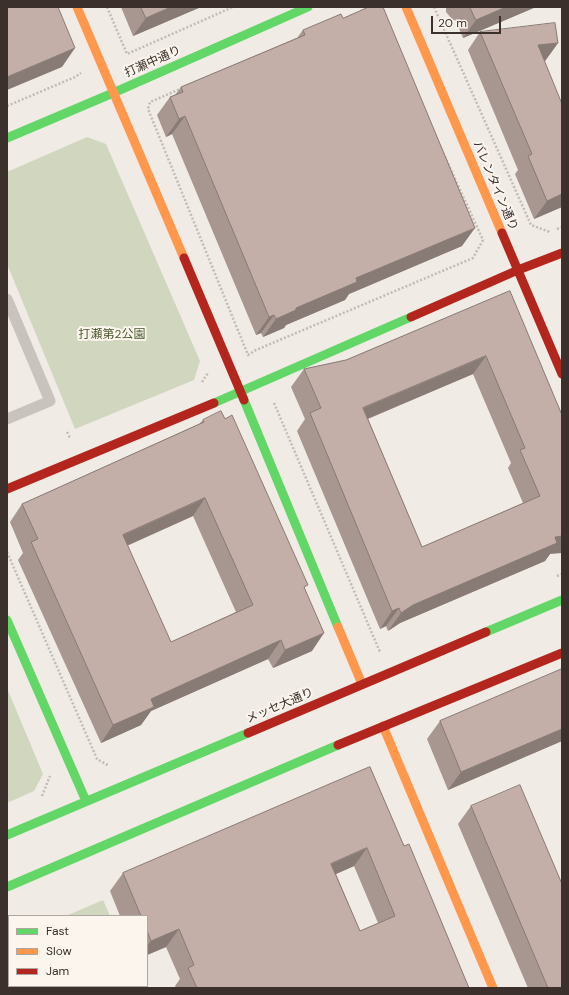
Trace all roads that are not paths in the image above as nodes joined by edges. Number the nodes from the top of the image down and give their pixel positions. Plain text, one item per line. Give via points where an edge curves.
1 (77, 7) edge
2 (308, 7) edge
3 (406, 7) edge
4 (113, 93) junction
5 (7, 138) edge
6 (562, 253) edge
7 (518, 270) junction
8 (7, 299) edge
9 (562, 374) edge
10 (240, 392) junction
11 (7, 419) edge
12 (7, 490) edge
13 (562, 600) edge
14 (7, 620) edge
15 (562, 653) edge
16 (362, 684) junction
17 (383, 726) junction
18 (86, 801) junction
19 (7, 835) edge
20 (7, 887) edge
21 (493, 988) edge

1 - 4 street
2 - 4 street, 打瀬中通り
3 - 7 street, バレンタイン通り
4 - 5 street, 打瀬中通り
4 - 10 street
6 - 7 street
7 - 9 street, バレンタイン通り
7 - 10 street
8 - 11 lane via 50,401
10 - 12 street
10 - 16 street
13 - 16 street, メッセ大通り
14 - 18 street
15 - 17 street
16 - 18 street, メッセ大通り
17 - 20 street
17 - 21 street
18 - 19 street, メッセ大通り

